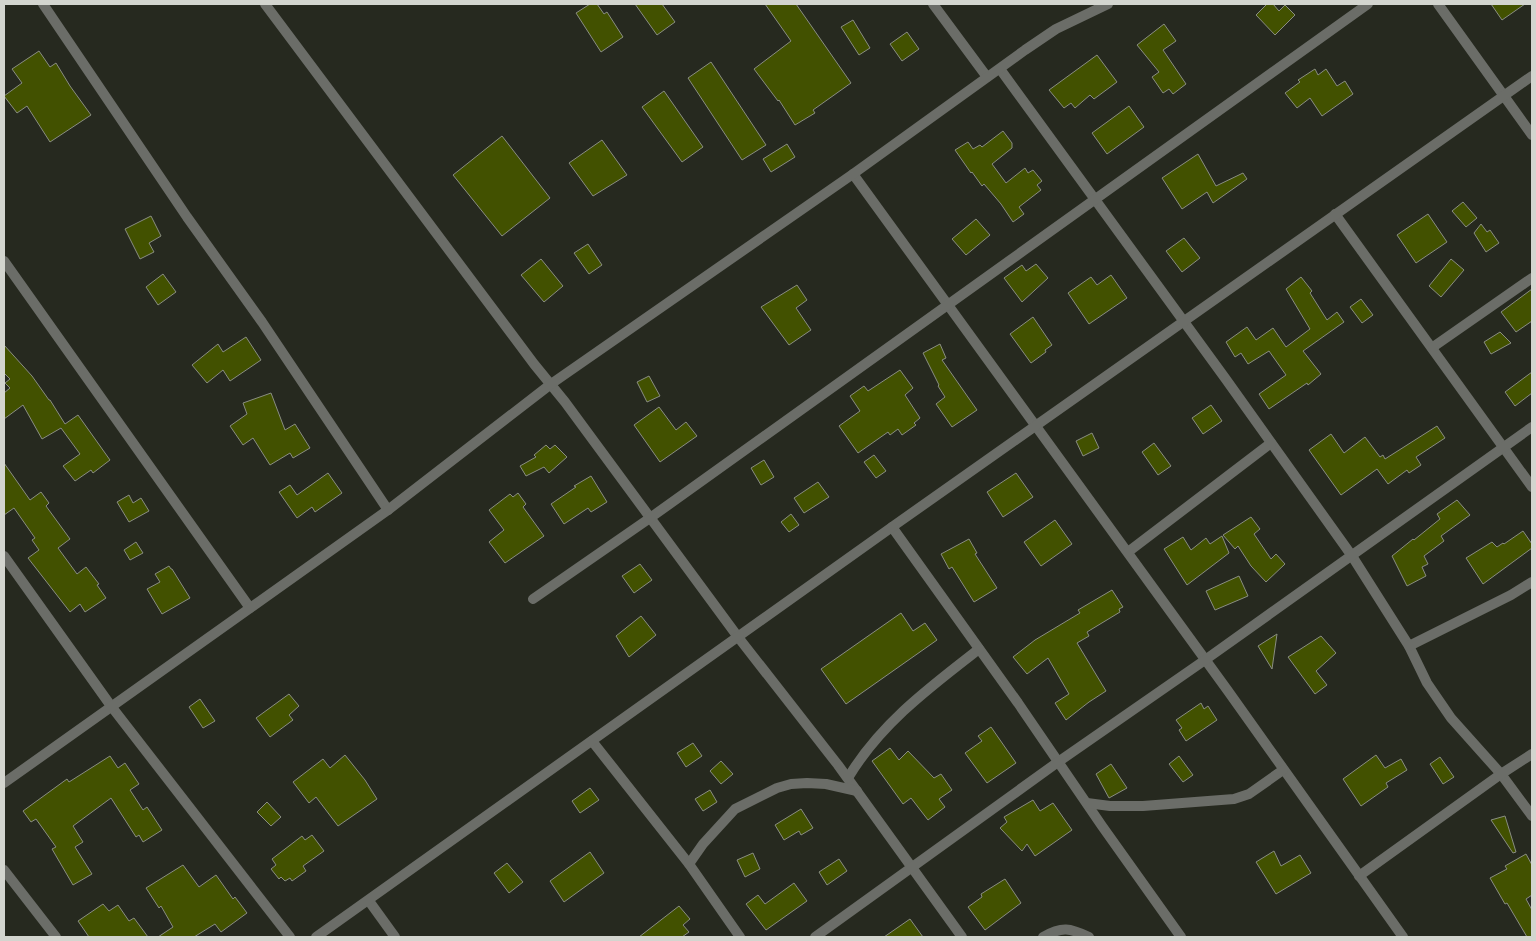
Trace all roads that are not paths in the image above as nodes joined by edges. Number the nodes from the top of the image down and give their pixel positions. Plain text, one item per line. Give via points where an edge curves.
1 (43, 4) edge
2 (265, 4) edge
3 (933, 4) edge
4 (1108, 4) edge
5 (1368, 4) edge
6 (1438, 4) edge
7 (1000, 69) junction
8 (1532, 76) edge
9 (987, 77) junction
10 (1504, 96) junction
11 (1532, 135) edge
12 (853, 174) junction
13 (1095, 201) junction
14 (1336, 214) junction
15 (4, 261) edge
16 (1532, 278) edge
17 (948, 305) junction
18 (1184, 322) junction
19 (1433, 347) junction
20 (551, 384) junction
21 (1037, 426) junction
22 (1532, 427) edge
23 (1271, 443) junction
24 (1504, 448) junction
25 (1532, 487) edge
26 (388, 510) junction
27 (650, 518) junction
28 (892, 527) junction
29 (1128, 552) junction
30 (4, 556) edge
31 (1352, 556) junction
32 (1532, 582) edge
33 (533, 599) dead end
34 (250, 608) junction
35 (738, 637) junction
36 (1409, 646) junction
37 (979, 648) junction
38 (1205, 660) junction
39 (111, 706) junction
40 (592, 741) junction
41 (1532, 754) edge
42 (1058, 762) junction
43 (1283, 770) junction
44 (1501, 774) junction
45 (848, 778) junction
46 (4, 783) edge
47 (857, 791) junction
48 (1087, 803) junction
49 (1532, 816) edge
50 (689, 864) junction
51 (912, 868) junction
52 (4, 870) edge
53 (1359, 876) junction
54 (369, 901) junction
55 (56, 937) edge
56 (290, 937) edge
57 (316, 937) edge
58 (395, 937) edge
59 (740, 937) edge
60 (814, 937) edge
61 (962, 937) edge
62 (1044, 937) edge
63 (1089, 937) edge
64 (1181, 937) edge
65 (1403, 937) edge

1 - 26 street
2 - 20 street
3 - 9 street
4 - 7 street via 1056,29
5 - 13 street
6 - 10 street
7 - 9 street
7 - 13 street
8 - 10 street
9 - 12 street
10 - 11 street
10 - 14 street
12 - 17 street
12 - 20 street
13 - 17 street
13 - 18 street
14 - 18 street
14 - 19 street
15 - 34 street
16 - 19 street
17 - 21 street
17 - 27 street
18 - 21 street
18 - 23 street
19 - 24 street
20 - 26 street
20 - 27 street
21 - 28 street
21 - 29 street
22 - 24 street
23 - 29 street
23 - 31 street
24 - 25 street
24 - 31 street
26 - 34 street
27 - 33 street
27 - 35 street
28 - 35 street
28 - 37 street
29 - 38 street
30 - 39 street
31 - 36 street
31 - 38 street
32 - 36 street
34 - 39 street
35 - 40 street
35 - 45 street
36 - 44 street via 1427,683 1451,718
37 - 42 street
37 - 45 street via 902,710 865,750
38 - 42 street
38 - 43 street
39 - 46 street
39 - 56 street
40 - 50 street
40 - 54 street
41 - 44 street
42 - 48 street
42 - 51 street
43 - 48 street via 1249,794 1234,799 1143,806
43 - 53 street
44 - 49 street
44 - 53 street
45 - 47 street
47 - 50 street via 807,783 777,788 735,809
47 - 51 street
48 - 64 street
50 - 59 street
51 - 60 street
51 - 61 street
52 - 55 street
53 - 65 street
54 - 57 street
54 - 58 street
62 - 63 street via 1066,929

